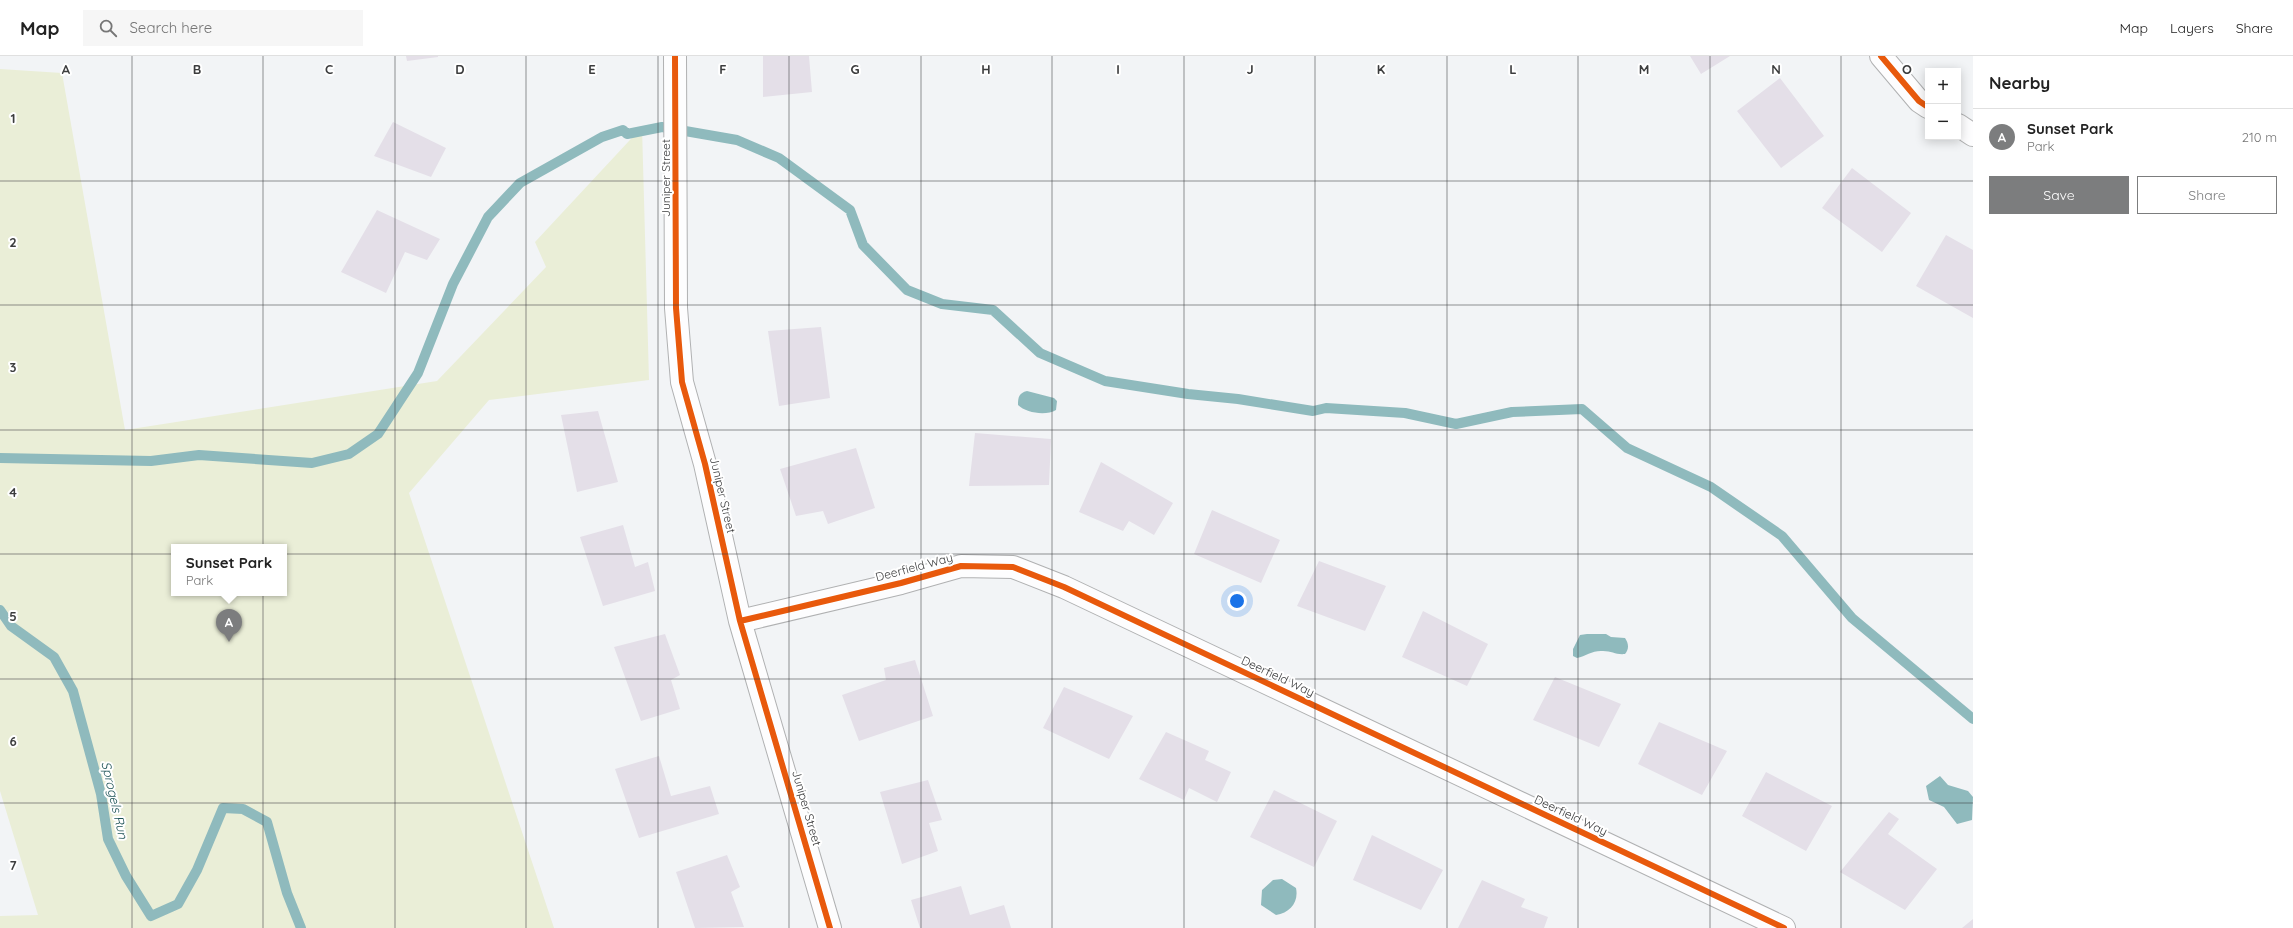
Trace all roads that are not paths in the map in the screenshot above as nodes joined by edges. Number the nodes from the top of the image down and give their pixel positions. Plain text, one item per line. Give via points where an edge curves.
1 (675, 56) edge
2 (1881, 56) edge
3 (1925, 104) edge
4 (1961, 127) edge
5 (1973, 134) edge
6 (740, 621) junction
7 (830, 928) edge
8 (1784, 928) edge

1 - 6 street, Juniper Street via 676,308 682,382 706,464
2 - 3 street via 1919,101
4 - 5 street
6 - 7 street, Juniper Street
6 - 8 street, Deerfield Way via 901,583 961,566 1013,567 1071,590

